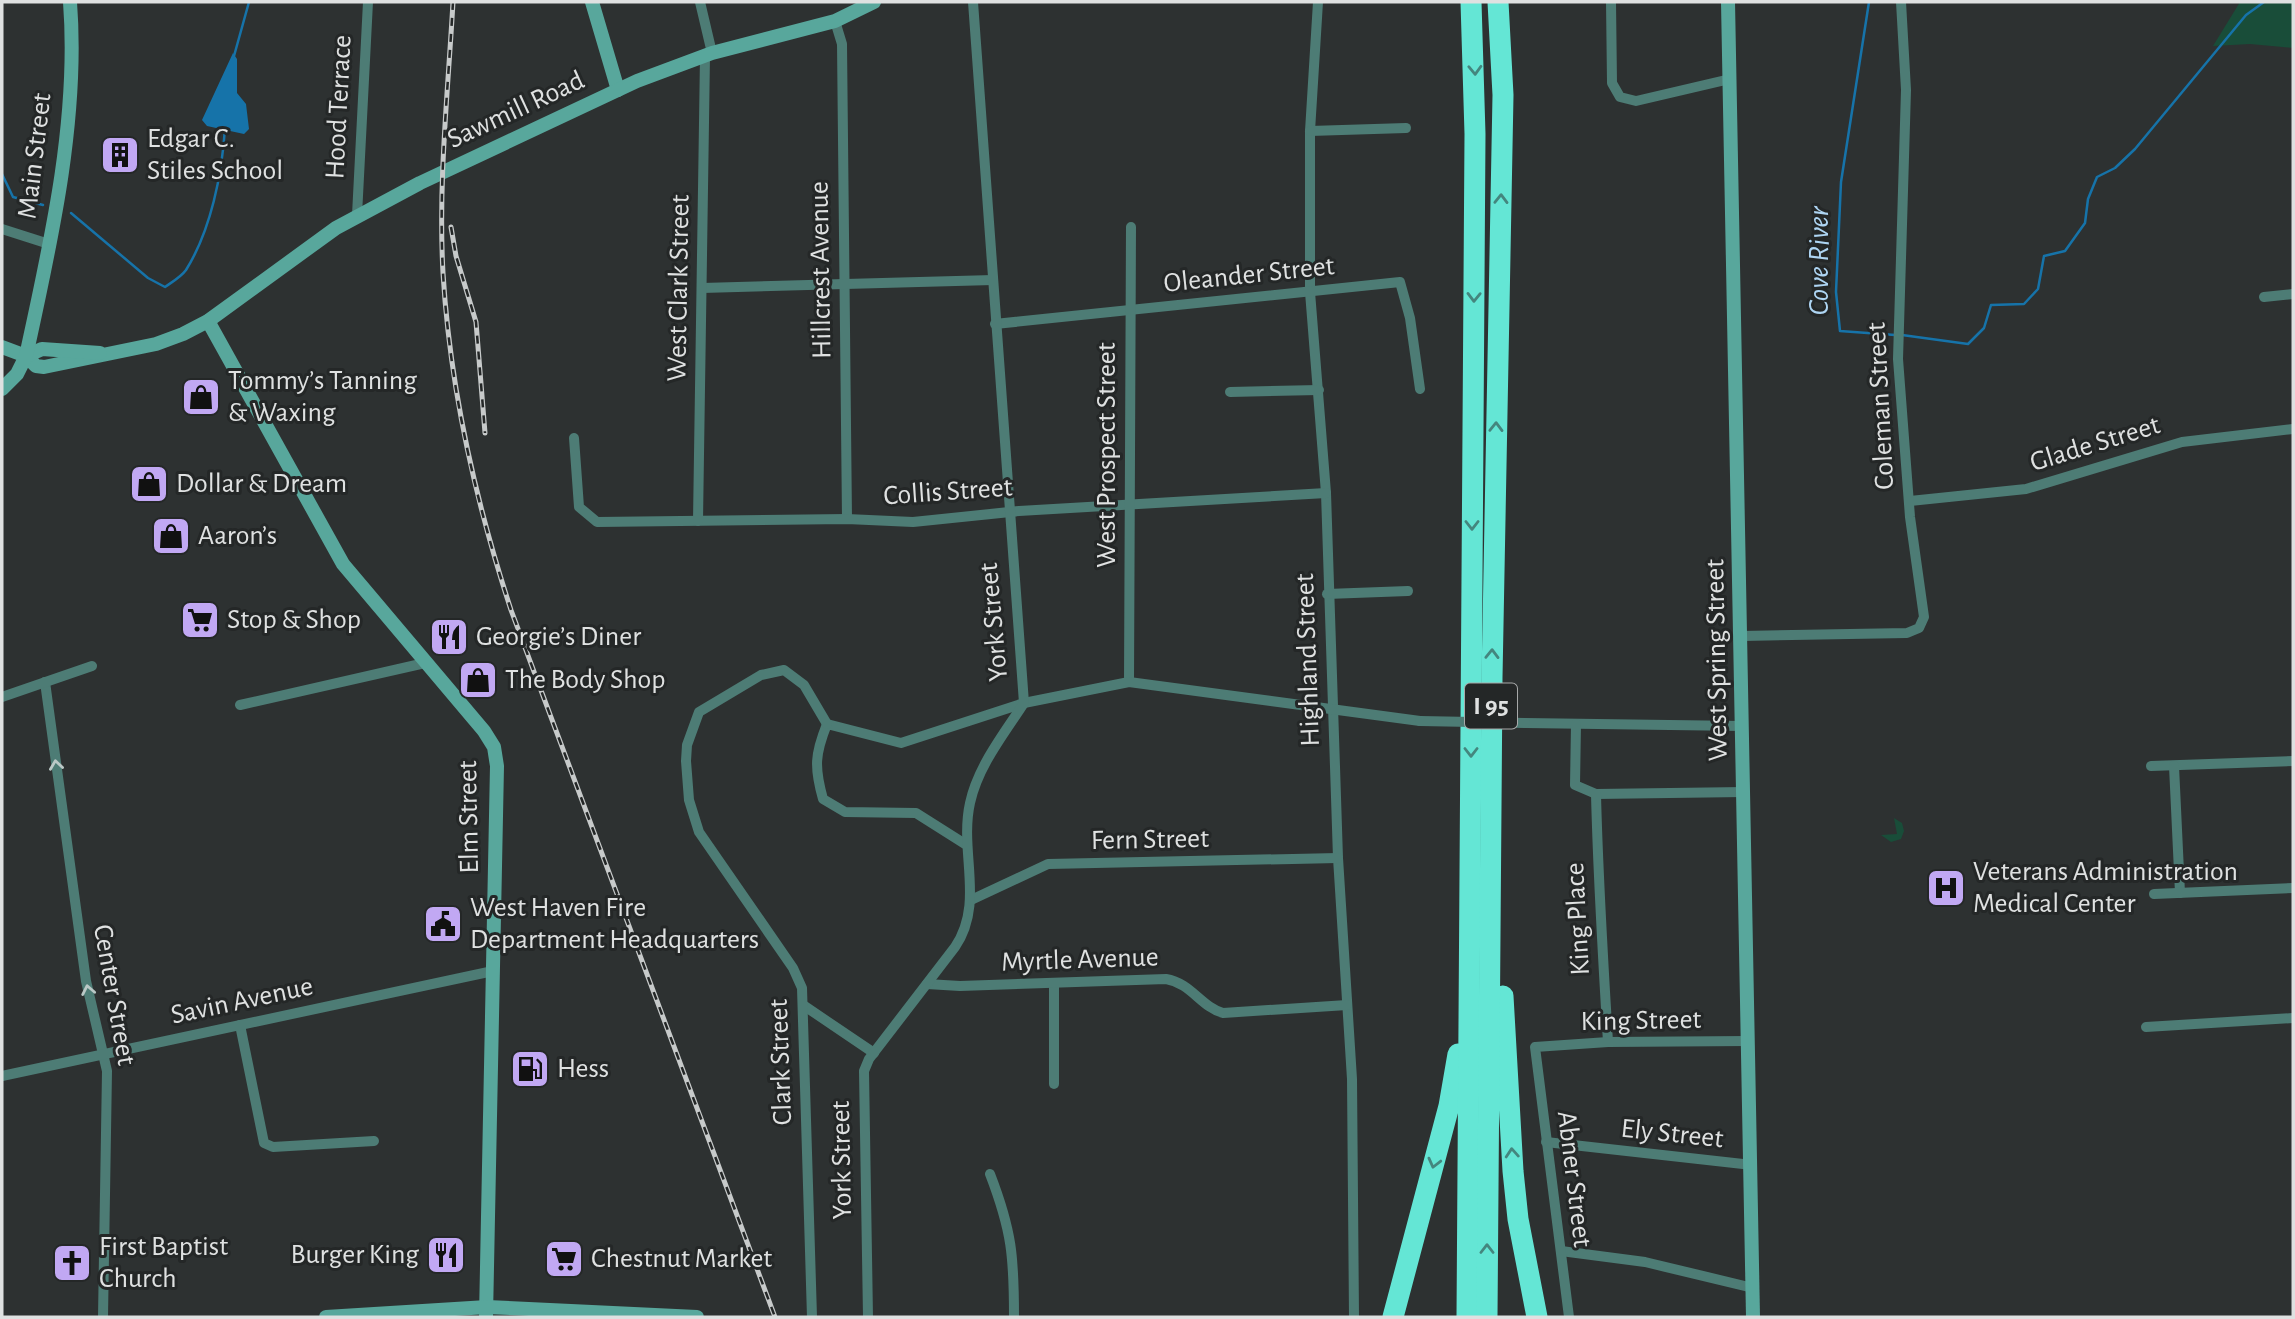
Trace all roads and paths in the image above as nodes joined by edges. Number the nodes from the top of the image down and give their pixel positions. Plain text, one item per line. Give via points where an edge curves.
1 (70, 2) edge
2 (368, 2) edge
3 (592, 2) edge
4 (700, 2) edge
5 (874, 2) edge
6 (973, 2) edge
7 (1318, 2) edge
8 (1471, 2) edge
9 (1498, 2) edge
10 (1611, 2) edge
11 (1728, 2) edge
12 (1901, 2) edge
13 (835, 21) junction
14 (709, 55) junction
15 (1730, 79) junction
16 (618, 90) junction
17 (1406, 128) dead end
18 (1310, 131) junction
19 (357, 215) junction
20 (1131, 227) dead end
21 (2, 229) edge
22 (49, 244) junction
23 (993, 281) junction
24 (844, 285) junction
25 (702, 288) junction
26 (1310, 292) junction
27 (2293, 294) edge
28 (2264, 297) dead end
29 (1129, 311) junction
30 (208, 321) junction
31 (995, 324) junction
32 (2, 346) edge
33 (26, 356) junction
34 (2, 389) edge
35 (1420, 389) dead end
36 (1319, 390) junction
37 (1230, 392) dead end
38 (2293, 429) edge
39 (573, 438) dead end
40 (1326, 492) junction
41 (1910, 501) junction
42 (1131, 505) junction
43 (1008, 512) junction
44 (847, 519) junction
45 (698, 521) junction
46 (1408, 591) dead end
47 (1327, 594) junction
48 (1742, 636) junction
49 (425, 663) junction
50 (92, 666) dead end
51 (45, 682) junction
52 (1129, 682) junction
53 (2, 697) edge
54 (1024, 703) junction
55 (240, 705) dead end
56 (1332, 711) junction
57 (827, 724) junction
58 (1576, 724) junction
59 (1742, 726) junction
60 (2293, 761) edge
61 (2151, 766) dead end
62 (2175, 766) junction
63 (1491, 779) junction
64 (1744, 792) junction
65 (1596, 794) junction
66 (965, 844) junction
67 (1338, 858) junction
68 (1470, 877) junction
69 (2293, 888) edge
70 (2180, 893) junction
71 (2154, 894) dead end
72 (971, 900) junction
73 (493, 971) junction
74 (1054, 983) junction
75 (927, 984) junction
76 (803, 1005) junction
77 (1348, 1005) junction
78 (2293, 1018) edge
79 (240, 1025) junction
80 (2146, 1027) dead end
81 (1748, 1041) junction
82 (1608, 1042) junction
83 (1535, 1047) joint
84 (874, 1053) junction
85 (103, 1056) junction
86 (2, 1076) edge
87 (1054, 1084) dead end
88 (374, 1141) dead end
89 (1546, 1142) junction
90 (1752, 1165) junction
91 (990, 1174) dead end
92 (1561, 1251) junction
93 (1753, 1288) junction
94 (487, 1312) edge
95 (654, 1316) edge
96 (103, 1317) edge
97 (326, 1317) edge
98 (697, 1317) edge
99 (812, 1317) edge
100 (868, 1317) edge
101 (1014, 1317) edge
102 (1354, 1317) edge
103 (1392, 1317) edge
104 (1467, 1317) edge
105 (1487, 1317) edge
106 (1537, 1317) edge
107 (1569, 1317) edge
108 (1753, 1317) edge

1 - 22 main road, Main Street via 65,134
2 - 19 street, Hood Terrace
3 - 16 main road
4 - 14 street, West Clark Street
5 - 13 main road, Sawmill Road
6 - 23 street, York Street
7 - 18 street, Highland Street
8 -> 68 highway, I 95 via 1475,134
63 -> 9 highway, I 95 via 1503,95
10 - 15 street via 1612,83 1620,97 1636,101
11 - 15 main road, West Spring Street
12 - 41 street, Coleman Street via 1906,90 1898,336
13 - 14 main road, Sawmill Road
13 - 24 street, Hillcrest Avenue via 842,44
14 - 16 main road, Sawmill Road
14 - 25 street, West Clark Street
15 - 48 main road, West Spring Street
16 - 19 main road, Sawmill Road
17 - 18 street
18 - 26 street, Highland Street
19 - 30 main road, Sawmill Road
20 - 29 street, West Prospect Street
21 - 22 street
22 - 33 main road, Main Street
23 - 24 street
23 - 31 street, York Street
24 - 25 street
24 - 44 street, Hillcrest Avenue
25 - 45 street, West Clark Street
26 - 29 street, Oleander Street
26 - 35 street, Oleander Street via 1400,282
26 - 36 street, Highland Street
27 - 28 street
29 - 31 street, Oleander Street
29 - 42 street, West Prospect Street
30 - 33 main road, Sawmill Road via 156,344 44,368
30 - 49 main road, Elm Street via 343,564
31 - 43 street, York Street
32 - 33 main road, Sawmill Road
33 - 34 main road, Main Street
36 - 37 street
36 - 40 street, Highland Street
38 - 41 street, Glade Street via 2169,445 2026,489
39 - 45 street, Collis Street via 579,507 597,522
40 - 42 street, Collis Street
40 - 47 street, Highland Street
41 - 48 street, Coleman Street via 1924,611 1919,628 1871,635
42 - 43 street, Collis Street
42 - 52 street, West Prospect Street
43 - 44 street, Collis Street via 913,522
43 - 54 street, York Street
44 - 45 street, Collis Street
46 - 47 street
47 - 56 street, Highland Street
48 - 59 main road, West Spring Street
49 - 55 street
49 - 73 main road, Elm Street via 484,731 496,757
50 - 51 street
51 - 53 street
85 -> 51 street, Center Street via 86,981
52 - 54 street
52 - 56 street
54 - 57 street via 901,743
54 - 66 street, York Street via 975,786
56 - 58 street, bridge via 1420,721
56 - 67 street, Highland Street
57 - 66 street via 816,751 823,799 845,812 916,813
57 - 76 street, Clark Street via 804,685 784,670 761,675 699,712 686,753 689,800 699,832 793,968
58 - 59 street
58 - 65 street via 1575,785
59 - 64 main road, West Spring Street
60 - 62 street
61 - 62 street
62 - 70 street
105 -> 63 highway, I 95
106 -> 63 highway via 1513,1171
64 - 65 street
64 - 81 main road, West Spring Street
65 - 82 street, King Place via 1598,914 1604,942
66 - 72 street, York Street
67 - 72 street, Fern Street via 1048,864
67 - 77 street, Highland Street
68 -> 103 highway via 1458,1060
68 - 104 highway, I 95
69 - 70 street
70 - 71 street
72 - 75 street, York Street via 967,927
73 - 79 street, Savin Avenue
73 - 94 main road, Elm Street
74 - 75 street, Myrtle Avenue
74 - 77 street, Myrtle Avenue via 1172,980 1191,988 1223,1013
74 - 87 street
75 - 84 street, York Street
76 - 84 street
76 - 99 street, Clark Street
77 - 102 street, Highland Street
78 - 80 street
79 - 85 street, Savin Avenue
79 - 88 street via 264,1143 273,1147
81 - 82 street, King Street
81 - 90 main road, West Spring Street
82 - 83 street, King Street
83 - 89 street, Abner Street
84 - 100 street, York Street via 863,1077
85 - 86 street, Savin Avenue
85 - 96 street, Center Street via 107,1071
89 - 90 street, Ely Street
89 - 92 street, Abner Street
90 - 93 main road, West Spring Street
91 - 101 street via 1010,1232
92 - 93 street via 1645,1262
92 - 107 street, Abner Street
93 - 108 main road, West Spring Street
94 - 95 main road
94 - 97 main road
95 - 98 main road

